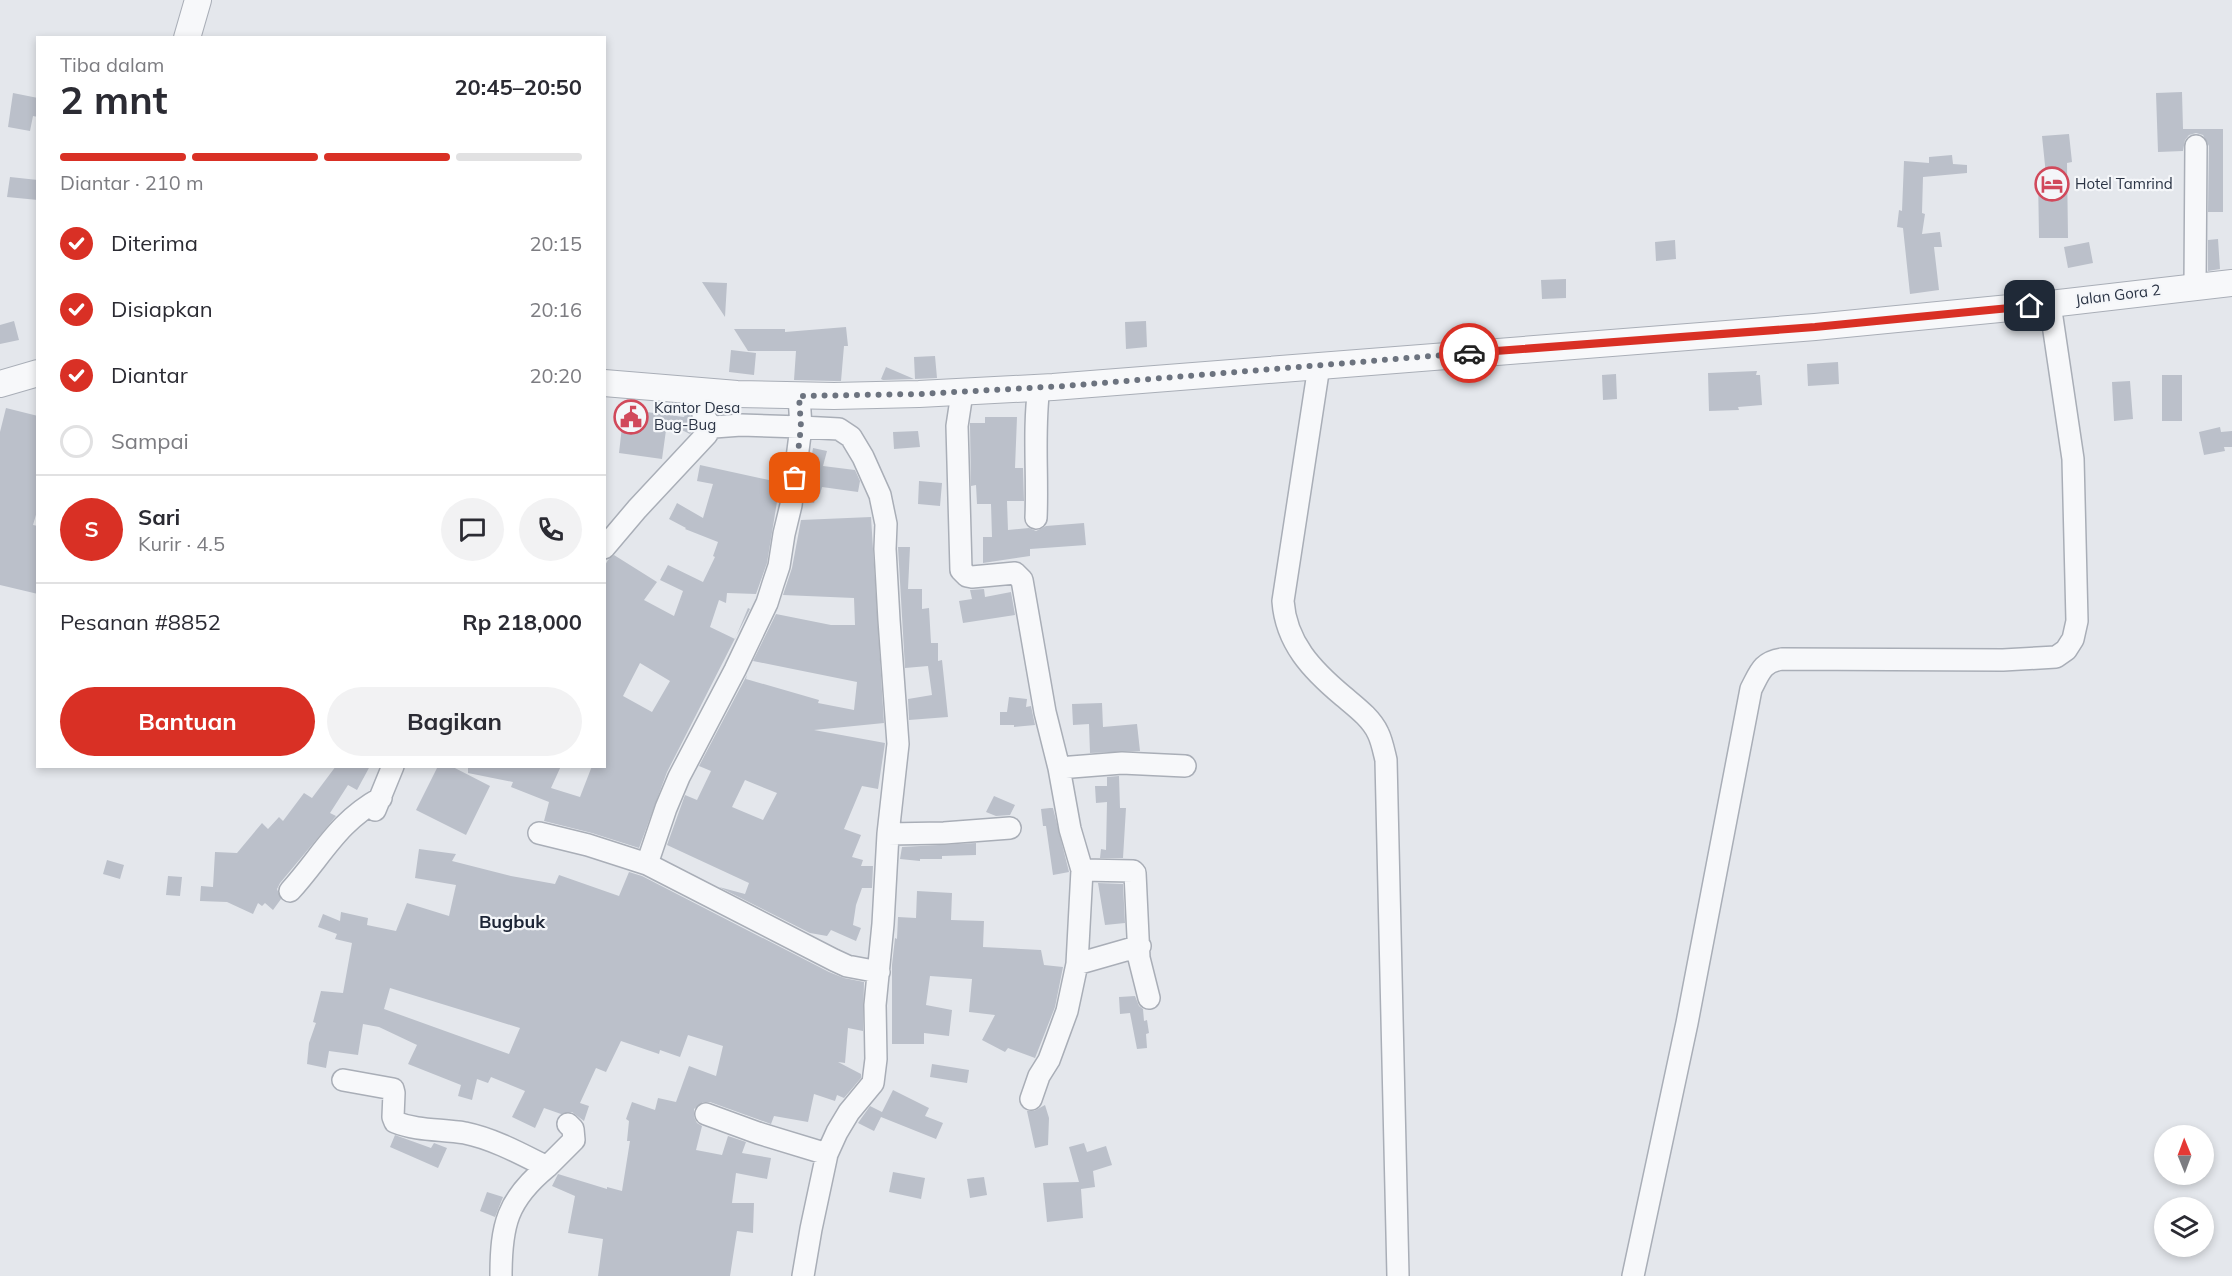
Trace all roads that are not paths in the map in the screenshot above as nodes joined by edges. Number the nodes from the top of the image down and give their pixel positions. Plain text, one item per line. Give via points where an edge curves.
1 (198, 0) edge
2 (189, 36) edge
3 (2196, 146) dead end
4 (2232, 283) edge
5 (2195, 286) junction
6 (2050, 304) junction
7 (1319, 366) junction
8 (36, 374) edge
9 (606, 383) edge
10 (0, 384) edge
11 (1040, 387) junction
12 (701, 390) junction
13 (962, 393) junction
14 (799, 396) junction
15 (710, 425) junction
16 (801, 427) junction
17 (1036, 518) dead end
18 (606, 546) edge
19 (1185, 766) dead end
20 (392, 768) edge
21 (1059, 768) junction
22 (381, 798) junction
23 (368, 820) dead end
24 (1010, 828) dead end
25 (539, 833) dead end
26 (888, 834) junction
27 (647, 864) junction
28 (1082, 870) junction
29 (290, 891) dead end
30 (1140, 946) junction
31 (1077, 964) junction
32 (879, 972) junction
33 (1149, 998) dead end
34 (343, 1080) dead end
35 (1031, 1099) dead end
36 (706, 1114) dead end
37 (568, 1124) dead end
38 (827, 1154) junction
39 (547, 1167) junction
40 (501, 1276) edge
41 (803, 1276) edge
42 (1398, 1276) edge
43 (1633, 1276) edge

1 - 2 street
3 - 5 street
4 - 5 street, Jalan Gora 2
5 - 6 street, Jalan Gora 2
6 - 7 street, Jalan Gora 2 via 1815,327
6 - 43 street via 2073,459 2077,621 2073,639 2056,657 1782,659 1762,668 1751,689 1687,1023
7 - 11 street, Jalan Gora 2
7 - 42 street via 1283,600 1284,619 1304,658 1369,719 1379,734 1386,760
8 - 10 street
9 - 12 street, Jalan Gora 2
11 - 13 street, Jalan Gora 2
11 - 17 street
12 - 14 street, Jalan Gora 2
12 - 15 street via 704,415
13 - 14 street, Jalan Gora 2
13 - 21 street via 957,426 962,570 972,577 1015,573 1021,577 1035,664
14 - 16 street
15 - 16 street
15 - 18 street via 707,434
16 - 26 street via 839,429 850,437 863,457 883,507 898,744
16 - 27 street via 791,505 770,594 679,777
19 - 21 street via 1122,763
20 - 22 street
21 - 28 street
22 - 23 street
22 - 29 street via 341,827
24 - 26 street
25 - 27 street
26 - 32 street
27 - 32 street via 834,960
28 - 30 street via 1135,872
28 - 31 street
30 - 31 street
30 - 33 street
31 - 35 street via 1059,1033
32 - 38 street via 873,1083 849,1112
34 - 39 street via 393,1089 395,1122 484,1138
36 - 38 street
37 - 39 street via 574,1140
38 - 41 street
39 - 40 street via 524,1188 511,1210 502,1243

